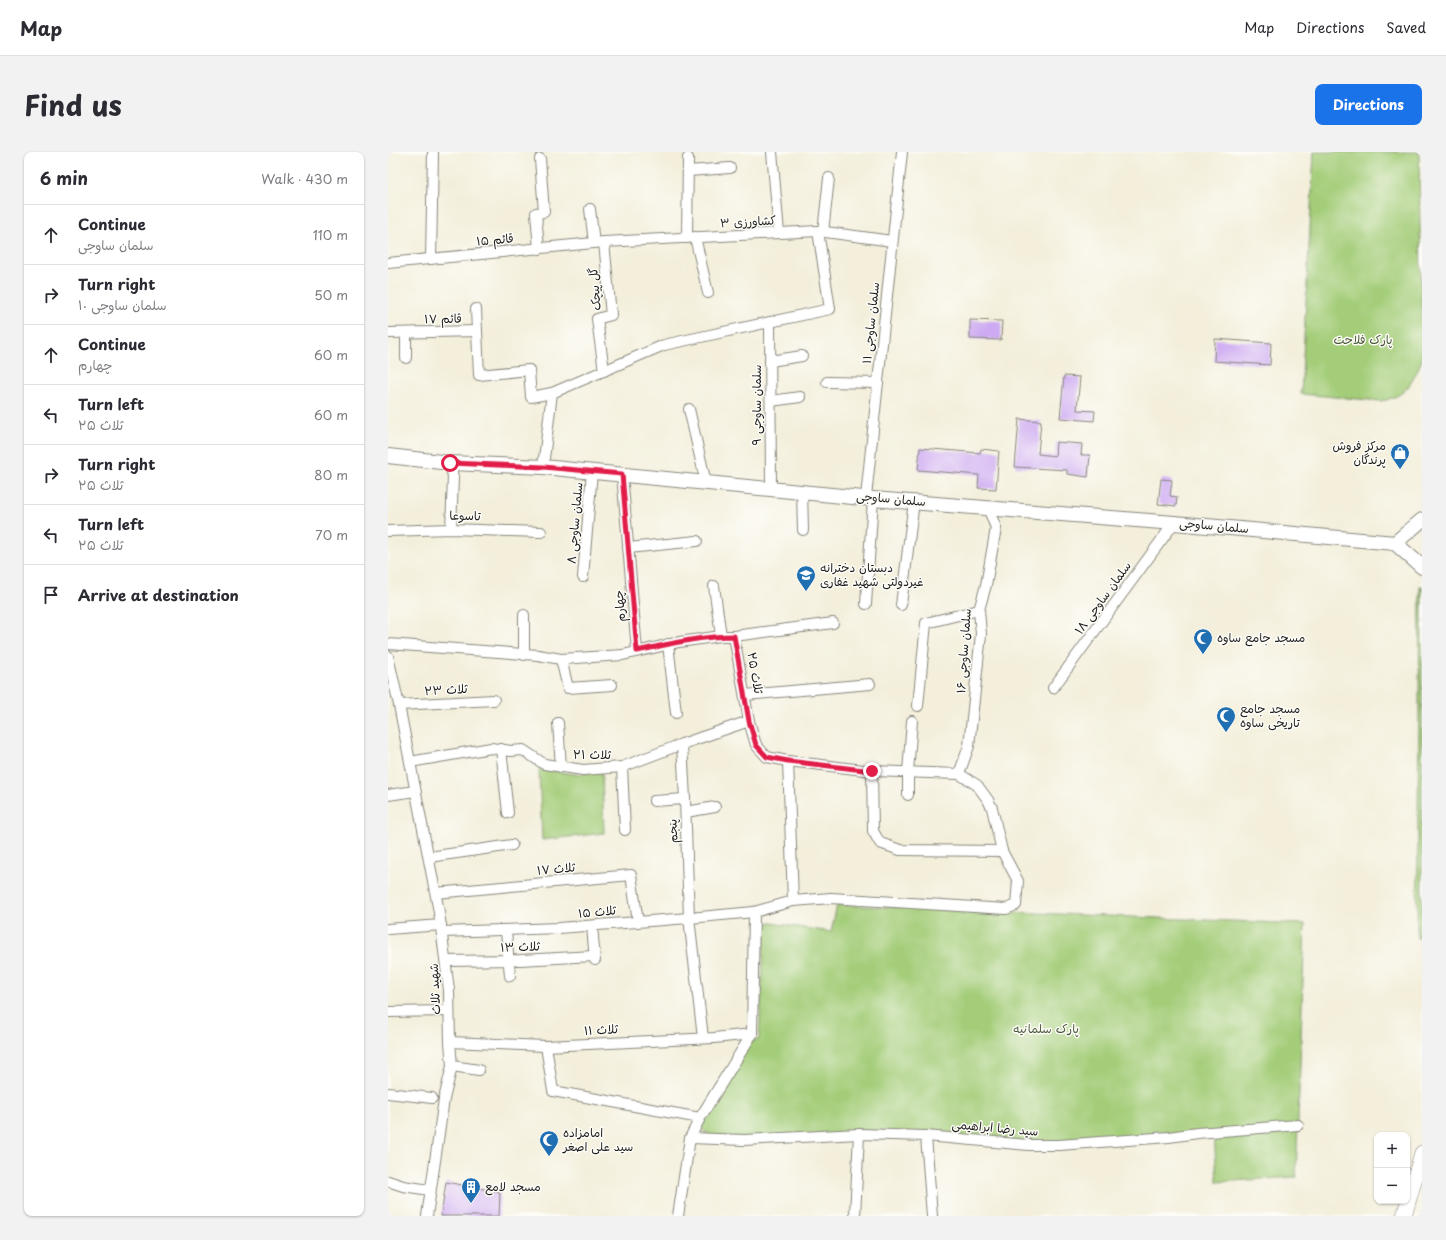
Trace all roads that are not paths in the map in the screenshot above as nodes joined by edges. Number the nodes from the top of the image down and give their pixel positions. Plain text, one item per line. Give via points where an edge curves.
1 (433, 152) edge
2 (772, 152) edge
3 (902, 152) edge
4 (688, 158) dead end
5 (540, 159) dead end
6 (730, 168) dead end
7 (688, 171) junction
8 (829, 178) dead end
9 (590, 209) dead end
10 (820, 231) junction
11 (779, 233) junction
12 (691, 238) junction
13 (892, 241) junction
14 (604, 242) junction
15 (594, 243) junction
16 (539, 248) junction
17 (431, 259) junction
18 (388, 263) edge
19 (708, 293) dead end
20 (476, 309) dead end
21 (770, 322) junction
22 (477, 331) junction
23 (388, 333) edge
24 (406, 333) junction
25 (802, 356) dead end
26 (406, 358) dead end
27 (770, 361) junction
28 (604, 371) junction
29 (827, 382) dead end
30 (878, 383) junction
31 (552, 393) junction
32 (800, 398) dead end
33 (770, 401) junction
34 (689, 409) dead end
35 (388, 456) edge
36 (450, 463) junction
37 (543, 467) junction
38 (592, 472) junction
39 (622, 474) junction
40 (706, 483) junction
41 (771, 489) junction
42 (802, 491) junction
43 (869, 498) junction
44 (914, 501) junction
45 (988, 508) junction
46 (1422, 520) edge
47 (1174, 523) junction
48 (451, 528) junction
49 (803, 530) dead end
50 (388, 531) edge
51 (541, 532) dead end
52 (697, 541) dead end
53 (1395, 543) junction
54 (629, 553) junction
55 (1422, 567) edge
56 (583, 577) dead end
57 (714, 586) dead end
58 (866, 604) dead end
59 (900, 605) dead end
60 (979, 610) junction
61 (524, 615) dead end
62 (833, 623) dead end
63 (721, 636) junction
64 (734, 636) junction
65 (388, 644) edge
66 (668, 644) junction
67 (637, 651) junction
68 (524, 655) junction
69 (388, 656) edge
70 (561, 659) junction
71 (390, 676) edge
72 (870, 684) dead end
73 (612, 685) dead end
74 (1053, 688) dead end
75 (745, 695) junction
76 (494, 700) dead end
77 (399, 705) junction
78 (918, 706) dead end
79 (676, 713) dead end
80 (749, 721) junction
81 (912, 721) dead end
82 (558, 723) dead end
83 (682, 744) junction
84 (501, 749) junction
85 (788, 761) junction
86 (410, 762) junction
87 (561, 767) junction
88 (622, 767) junction
89 (872, 771) junction
90 (908, 772) junction
91 (960, 774) junction
92 (415, 792) junction
93 (388, 795) edge
94 (908, 795) dead end
95 (685, 799) junction
96 (654, 801) dead end
97 (715, 808) dead end
98 (686, 812) junction
99 (508, 813) dead end
100 (625, 830) dead end
101 (512, 845) dead end
102 (1002, 852) junction
103 (429, 857) junction
104 (436, 893) junction
105 (793, 901) junction
106 (754, 912) junction
107 (689, 918) junction
108 (638, 922) junction
109 (592, 926) junction
110 (388, 929) edge
111 (442, 929) junction
112 (506, 931) junction
113 (508, 960) junction
114 (446, 961) junction
115 (510, 976) dead end
116 (449, 1011) junction
117 (388, 1012) edge
118 (752, 1034) junction
119 (703, 1038) junction
120 (450, 1042) junction
121 (546, 1046) junction
122 (452, 1066) junction
123 (479, 1070) dead end
124 (388, 1093) edge
125 (432, 1098) dead end
126 (700, 1118) junction
127 (1298, 1125) dead end
128 (858, 1134) junction
129 (926, 1136) junction
130 (690, 1138) junction
131 (1422, 1153) edge
132 (388, 1181) edge
133 (430, 1190) junction
134 (427, 1216) edge
135 (678, 1216) edge
136 (854, 1216) edge
137 (932, 1216) edge
138 (1404, 1216) edge

1 - 17 street
2 - 11 street
3 - 13 street, سلمان ساوجی ۱۱
4 - 7 street
5 - 16 street via 544,212 536,213
6 - 7 street
7 - 12 street
8 - 10 street
9 - 15 street
10 - 11 street, کشاورزی ۳
10 - 13 street, کشاورزی ۳
10 - 21 street via 830,309
11 - 12 street, کشاورزی ۳
12 - 14 street, کشاورزی ۳
12 - 19 street
13 - 30 street, سلمان ساوجی ۱۱
14 - 15 street, قائم ۱۵
14 - 28 street, گل پیچک via 611,315 597,319
15 - 16 street, قائم ۱۵
16 - 17 street, قائم ۱۵
17 - 18 street, قائم ۱۵
20 - 22 street
21 - 27 street, سلمان ساوجی ۹
21 - 28 street via 664,346
22 - 24 street, قائم ۱۷
22 - 31 street, قائم ۱۷ via 479,375 529,370 531,397
23 - 24 street, قائم ۱۷
24 - 26 street
25 - 27 street
27 - 33 street, سلمان ساوجی ۹
28 - 31 street
29 - 30 street
30 - 43 street, سلمان ساوجی ۱۱
31 - 37 street
32 - 33 street
33 - 41 street, سلمان ساوجی ۹
34 - 40 street
35 - 36 street, سلمان ساوجی
36 - 37 street, سلمان ساوجی
36 - 48 street via 453,477
37 - 38 street, سلمان ساوجی
38 - 39 street, سلمان ساوجی
38 - 56 street, سلمان ساوجی ۸
39 - 40 street, سلمان ساوجی
39 - 54 street, چهارم
40 - 41 street, سلمان ساوجی
41 - 42 street, سلمان ساوجی
42 - 43 street, سلمان ساوجی
42 - 49 street
43 - 44 street, سلمان ساوجی
43 - 58 street, سلمان ساوجی ۱۱
44 - 45 street, سلمان ساوجی
44 - 59 street
45 - 47 street, سلمان ساوجی
45 - 60 street, سلمان ساوجی ۱۶ via 996,528
46 - 53 street
47 - 53 street, سلمان ساوجی
47 - 74 street, سلمان ساوجی ۱۸
48 - 50 street, تاسوعا
48 - 51 street, تاسوعا
52 - 54 street
53 - 55 street
54 - 67 street, چهارم
57 - 63 street
60 - 78 street via 926,623
60 - 91 street, سلمان ساوجی ۱۶ via 980,634 969,746
61 - 68 street
62 - 64 street
63 - 64 street
63 - 66 street
64 - 75 street, ثلاث ۲۵
65 - 68 street
66 - 67 street
66 - 79 street
67 - 70 street
68 - 70 street
69 - 71 street, شهید ثلاث
70 - 73 street via 568,688
71 - 77 street, شهید ثلاث
72 - 75 street
75 - 80 street, ثلاث ۲۵
76 - 77 street, ثلاث ۲۳
77 - 86 street, شهید ثلاث
80 - 83 street, ثلاث ۲۱
80 - 85 street, ثلاث ۲۵ via 756,745 767,757
81 - 90 street
82 - 87 street
83 - 88 street, ثلاث ۲۱
83 - 95 street, پنجم
84 - 86 street, ثلاث ۲۱ via 491,748
84 - 87 street, ثلاث ۲۱ via 522,750 544,764
84 - 99 street
85 - 89 street, ثلاث ۲۵
85 - 105 street
86 - 92 street, شهید ثلاث
87 - 88 street, ثلاث ۲۱ via 584,770
88 - 100 street
89 - 90 street, ثلاث ۲۵
89 - 102 street via 873,831 880,842 900,850
90 - 91 street, ثلاث ۲۵
90 - 94 street
91 - 102 street via 977,785 988,800 995,818
92 - 93 street
92 - 103 street, شهید ثلاث
95 - 96 street
95 - 98 street, پنجم
97 - 98 street
98 - 107 street, پنجم
101 - 103 street
102 - 105 street, ثلاث ۱۵ via 1018,881 1016,905 1006,909 831,898
103 - 104 street, شهید ثلاث
104 - 108 street, ثلاث ۱۷ via 631,875
104 - 111 street, شهید ثلاث
105 - 106 street, ثلاث ۱۵
106 - 107 street, ثلاث ۱۵
106 - 118 street
107 - 108 street, ثلاث ۱۵
107 - 119 street, پنجم
108 - 109 street, ثلاث ۱۵
109 - 112 street, ثلاث ۱۵
109 - 113 street, ثلاث ۱۳ via 595,958
110 - 111 street, ثلاث ۱۵
111 - 112 street, ثلاث ۱۵
111 - 114 street, شهید ثلاث
112 - 113 street
113 - 114 street, ثلاث ۱۳
113 - 115 street
114 - 116 street, شهید ثلاث
116 - 117 street
116 - 120 street, شهید ثلاث
118 - 119 street, ثلاث ۱۱
118 - 126 street
119 - 121 street, ثلاث ۱۱
120 - 121 street, ثلاث ۱۱
120 - 122 street, شهید ثلاث
121 - 126 street via 553,1091
122 - 123 street
122 - 133 street, شهید ثلاث via 444,1099
124 - 125 street
126 - 130 street
127 - 129 street, سید رضا ابراهیمی via 1059,1145 1029,1145
128 - 129 street, سید رضا ابراهیمی
128 - 130 street, سید رضا ابراهیمی via 744,1140
128 - 136 street
129 - 137 street
130 - 135 street
131 - 138 main road
132 - 133 street
133 - 134 street, شهید ثلاث

